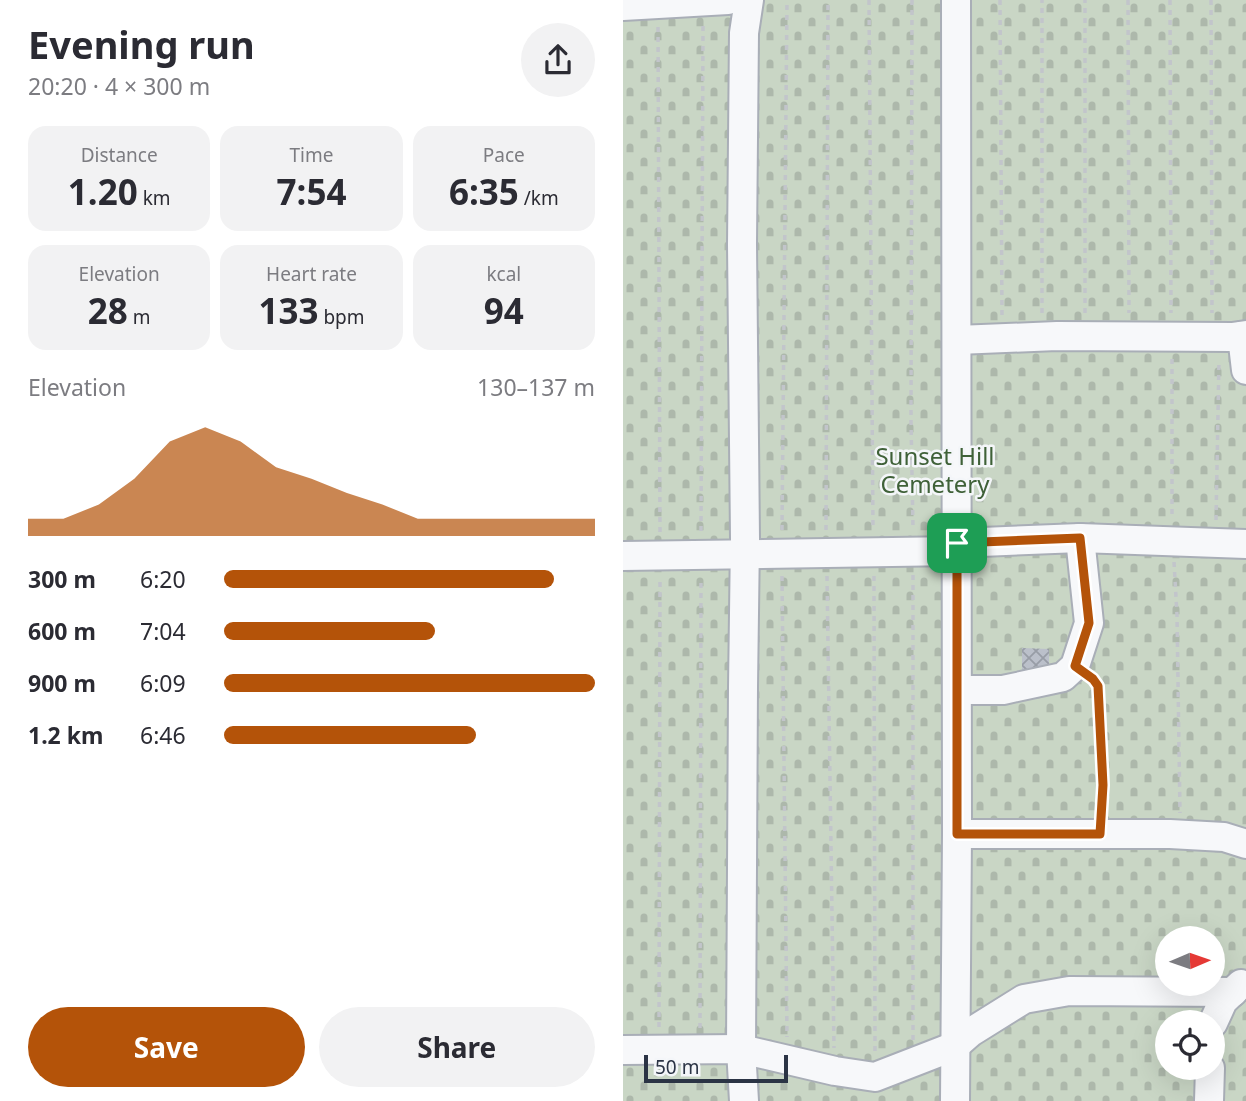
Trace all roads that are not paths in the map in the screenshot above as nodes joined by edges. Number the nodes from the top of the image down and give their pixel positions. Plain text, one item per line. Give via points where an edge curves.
1 (749, 0) edge
2 (956, 0) edge
3 (715, 1) edge
4 (623, 6) edge
5 (1230, 336) edge
6 (957, 340) junction
7 (1246, 370) edge
8 (1080, 538) junction
9 (1246, 544) edge
10 (957, 547) junction
11 (745, 554) junction
12 (623, 556) edge
13 (957, 690) junction
14 (957, 834) junction
15 (1246, 844) edge
16 (1240, 986) edge
17 (1219, 1010) edge
18 (955, 1046) junction
19 (741, 1049) junction
20 (623, 1050) edge
21 (1210, 1080) edge
22 (744, 1101) edge
23 (955, 1101) edge
24 (1209, 1101) edge

1 - 11 lane via 744,33 742,218
2 - 6 lane
3 - 4 lane
5 - 6 lane
5 - 7 lane
6 - 10 lane
8 - 9 lane
8 - 10 lane
8 - 13 lane via 1089,623 1075,666 1063,677 1003,690
10 - 11 lane via 913,552
10 - 13 lane
11 - 12 lane
11 - 19 lane
13 - 14 lane
14 - 15 lane via 1180,835 1224,837
14 - 18 lane
16 - 17 lane
16 - 18 lane via 1069,991 1024,999
18 - 19 lane via 875,1077
18 - 23 lane
19 - 20 lane
19 - 22 lane
21 - 24 lane

